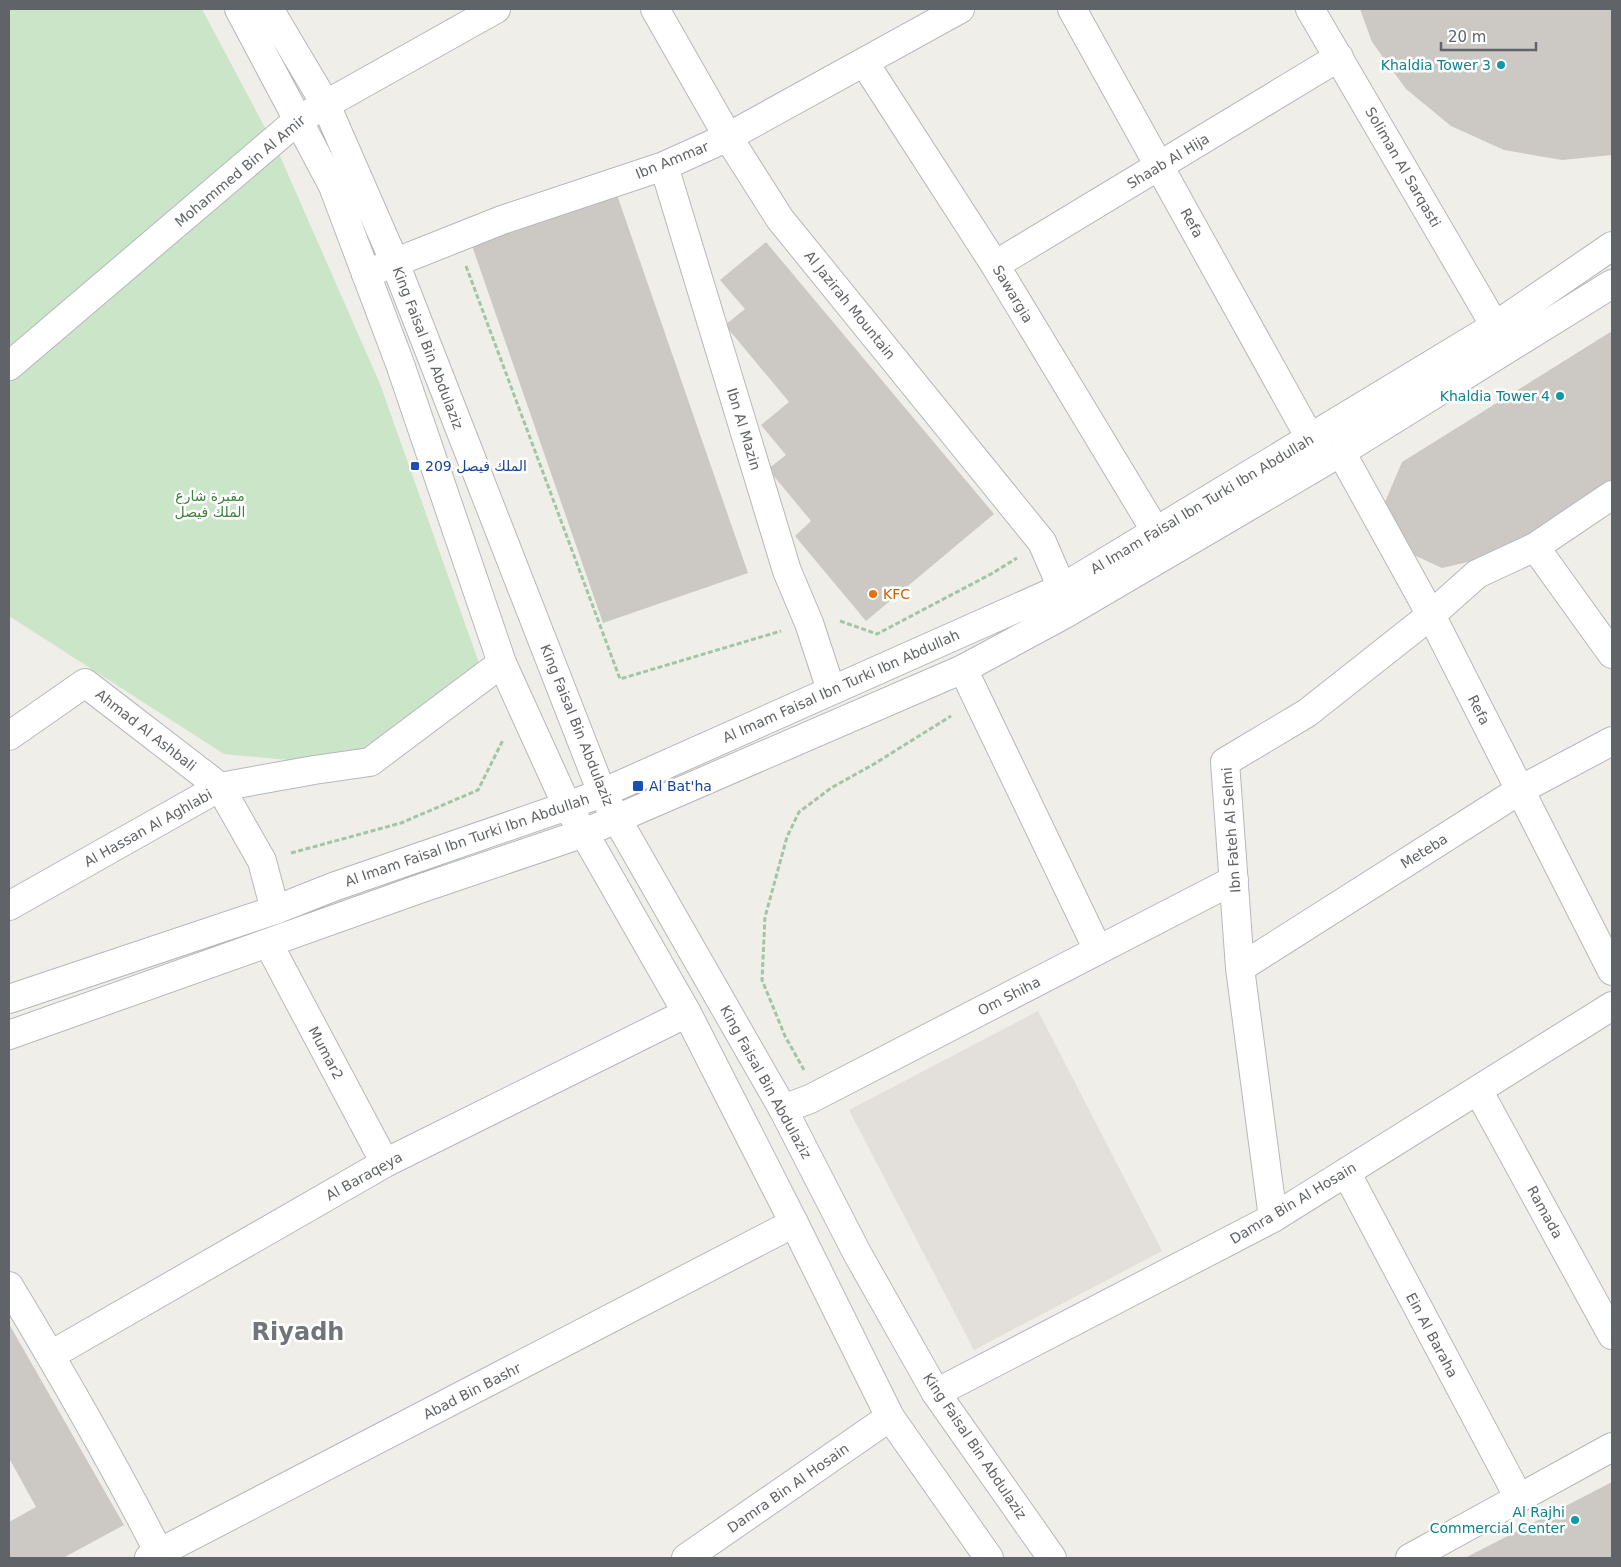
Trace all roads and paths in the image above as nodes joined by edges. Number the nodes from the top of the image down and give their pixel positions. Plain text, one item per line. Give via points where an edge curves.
1 (239, 9) edge
2 (268, 9) edge
3 (496, 9) edge
4 (655, 9) edge
5 (960, 9) edge
6 (1072, 9) edge
7 (1310, 9) edge
8 (1339, 57) junction
9 (864, 62) junction
10 (326, 105) junction
11 (298, 120) junction
12 (728, 137) junction
13 (664, 166) junction
14 (1160, 166) junction
15 (456, 238) junction
16 (1612, 246) edge
17 (395, 263) junction
18 (995, 265) junction
19 (366, 274) junction
20 (1612, 284) edge
21 (1495, 326) junction
22 (9, 366) edge
23 (1310, 438) junction
24 (1341, 452) junction
25 (1612, 495) edge
26 (1156, 530) junction
27 (1042, 542) junction
28 (1534, 548) junction
29 (1062, 588) junction
30 (1431, 615) junction
31 (809, 622) junction
32 (1612, 654) edge
33 (502, 663) junction
34 (962, 669) junction
35 (831, 690) junction
36 (978, 699) junction
37 (9, 736) edge
38 (504, 738) dead end
39 (1612, 741) edge
40 (220, 787) junction
41 (1520, 790) junction
42 (602, 793) junction
43 (568, 806) junction
44 (616, 820) junction
45 (584, 833) junction
46 (262, 861) junction
47 (1234, 880) junction
48 (9, 906) edge
49 (275, 910) junction
50 (268, 943) junction
51 (1098, 950) junction
52 (1240, 968) junction
53 (1612, 971) edge
54 (9, 998) edge
55 (1612, 1006) edge
56 (687, 1013) junction
57 (9, 1035) edge
58 (1478, 1090) junction
59 (817, 1095) junction
60 (783, 1109) junction
61 (385, 1163) junction
62 (1346, 1172) junction
63 (1273, 1218) junction
64 (794, 1223) junction
65 (9, 1286) edge
66 (1612, 1335) edge
67 (51, 1356) junction
68 (936, 1393) junction
69 (890, 1417) junction
70 (1612, 1447) edge
71 (1519, 1498) junction
72 (154, 1556) edge
73 (686, 1558) edge
74 (989, 1558) edge
75 (1052, 1558) edge
76 (1410, 1558) edge

1 - 11 street
2 - 10 street, King Faisal Bin Abdulaziz
3 - 10 street, Mohammed Bin Al Amir
4 - 12 street, Al Jazirah Mountain
5 - 9 street, Ibn Ammar
6 - 14 street, Refa
7 - 8 street, Soliman Al Sarqasti
8 - 14 street, Shaab Al Hija
8 - 21 street, Soliman Al Sarqasti
9 - 12 street, Ibn Ammar
9 - 18 street, Sawargia
10 - 11 street, Mohammed Bin Al Amir
10 - 17 street, King Faisal Bin Abdulaziz
11 - 19 street via 333,186
11 - 22 street, Mohammed Bin Al Amir
12 - 13 street, Ibn Ammar
12 - 27 street, Al Jazirah Mountain via 780,219
13 - 15 street, Ibn Ammar
13 - 31 street, Ibn Al Mazin via 787,571
14 - 18 street, Shaab Al Hija
14 - 23 street, Refa
15 - 17 street, Ibn Ammar
15 - 31 path via 620,679
16 - 21 street, Al Imam Faisal Ibn Turki Ibn Abdullah
17 - 19 street, Ibn Ammar
17 - 42 street, King Faisal Bin Abdulaziz
18 - 26 street, Sawargia
19 - 33 street
20 - 24 street, Al Imam Faisal Ibn Turki Ibn Abdullah
21 - 23 street, Al Imam Faisal Ibn Turki Ibn Abdullah
23 - 26 street, Al Imam Faisal Ibn Turki Ibn Abdullah
24 - 30 street, Refa
24 - 34 street, Al Imam Faisal Ibn Turki Ibn Abdullah via 1065,614
25 - 28 street, Ibn Fateh Al Selmi
26 - 29 street, Al Imam Faisal Ibn Turki Ibn Abdullah
27 - 29 street, Al Jazirah Mountain
27 - 31 path via 991,574 877,634 827,617
28 - 30 street, Ibn Fateh Al Selmi via 1477,574
28 - 32 street
29 - 35 street, Al Imam Faisal Ibn Turki Ibn Abdullah
30 - 41 street, Refa
30 - 47 street, Ibn Fateh Al Selmi via 1307,714 1226,762
31 - 35 street, Ibn Al Mazin
33 - 40 street, Al Hassan Al Aghlabi via 370,762
33 - 43 street
34 - 36 street
34 - 44 street, Al Imam Faisal Ibn Turki Ibn Abdullah
35 - 42 street, Al Imam Faisal Ibn Turki Ibn Abdullah
36 - 51 street
36 - 59 path via 830,788 799,812 787,837 766,917 762,980 785,1036
37 - 40 street, Ahmad Al Ashbali via 85,683
38 - 46 path via 478,790 401,823
39 - 41 street, Meteba
40 - 46 street, Ahmad Al Ashbali
40 - 48 street, Al Hassan Al Aghlabi
41 - 52 street, Meteba
41 - 53 street, Refa
42 - 43 street, Al Imam Faisal Ibn Turki Ibn Abdullah
42 - 44 street, King Faisal Bin Abdulaziz
43 - 45 street
43 - 49 street, Al Imam Faisal Ibn Turki Ibn Abdullah
44 - 45 street, Al Imam Faisal Ibn Turki Ibn Abdullah
44 - 60 street, King Faisal Bin Abdulaziz
45 - 50 street, Al Imam Faisal Ibn Turki Ibn Abdullah
45 - 56 street
46 - 49 street, Ahmad Al Ashbali
47 - 51 street, Om Shiha
47 - 52 street, Ibn Fateh Al Selmi
49 - 54 street, Al Imam Faisal Ibn Turki Ibn Abdullah
50 - 57 street, Al Imam Faisal Ibn Turki Ibn Abdullah
50 - 61 street, Mumar2
51 - 59 street, Om Shiha
52 - 63 street, Ibn Fateh Al Selmi
55 - 58 street, Damra Bin Al Hosain
56 - 61 street, Al Baraqeya
56 - 64 street
58 - 62 street, Damra Bin Al Hosain
58 - 66 street, Ramada
59 - 60 street, Om Shiha
60 - 68 street, King Faisal Bin Abdulaziz via 857,1253
61 - 67 street, Al Baraqeya
62 - 63 street, Damra Bin Al Hosain
62 - 71 street, Ein Al Baraha
63 - 68 street, Damra Bin Al Hosain
64 - 69 street
64 - 72 street, Abad Bin Bashr
65 - 67 street
67 - 72 street via 131,1497
68 - 75 street, King Faisal Bin Abdulaziz
69 - 73 street, Damra Bin Al Hosain
69 - 74 street
70 - 71 street
71 - 76 street

